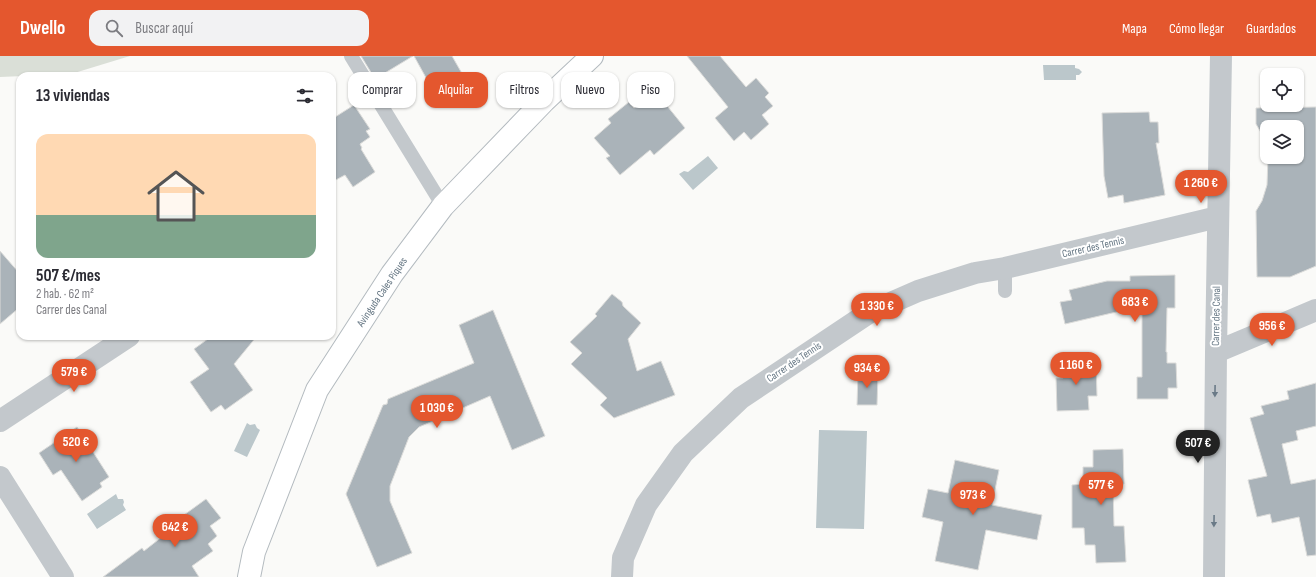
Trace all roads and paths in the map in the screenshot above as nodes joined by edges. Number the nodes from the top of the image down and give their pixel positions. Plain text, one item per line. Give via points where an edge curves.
1 (351, 56) edge
2 (592, 56) edge
3 (1221, 56) edge
4 (443, 206) junction
5 (1218, 217) junction
6 (1005, 268) junction
7 (1005, 291) dead end
8 (1316, 310) edge
9 (123, 340) edge
10 (1216, 352) junction
11 (0, 421) edge
12 (0, 477) edge
13 (64, 577) edge
14 (250, 577) edge
15 (622, 577) edge
16 (1214, 577) edge

1 - 4 lane
2 - 4 street, Avinguda Cales Piques
3 - 5 street, Carrer des Canal
4 - 14 street, Avinguda Cales Piques via 392,274 317,390 254,552
5 - 6 street, Carrer des Tennis
5 - 10 street, Carrer des Canal
6 - 7 lane
6 - 15 street, Carrer des Tennis via 975,273 918,291 870,312 741,398 683,453 646,505 624,558
8 - 10 street
9 - 11 street
10 -> 16 street, Carrer des Canal
12 - 13 street

